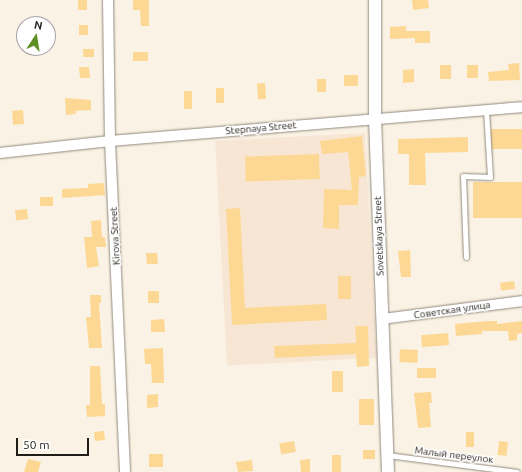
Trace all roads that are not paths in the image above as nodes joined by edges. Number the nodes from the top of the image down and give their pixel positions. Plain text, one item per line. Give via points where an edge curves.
1 (108, 0) edge
2 (375, 0) edge
3 (522, 107) edge
4 (486, 110) junction
5 (375, 118) junction
6 (110, 141) junction
7 (0, 153) edge
8 (466, 257) dead end
9 (522, 301) edge
10 (382, 319) junction
11 (388, 455) junction
12 (125, 472) edge
13 (388, 472) edge
14 (517, 472) edge

1 - 6 street, Kirova Street
2 - 5 street, Sovetskaya Street
3 - 4 street, Stepnaya Street
4 - 5 street, Stepnaya Street
4 - 8 lane via 490,177 463,176
5 - 6 street, Stepnaya Street
5 - 10 street, Sovetskaya Street
6 - 7 street, Stepnaya Street
6 - 12 street, Kirova Street
9 - 10 street, Советская улица
10 - 11 street, Sovetskaya Street
11 - 13 street, Sovetskaya Street
11 - 14 lane, Малый переулок

